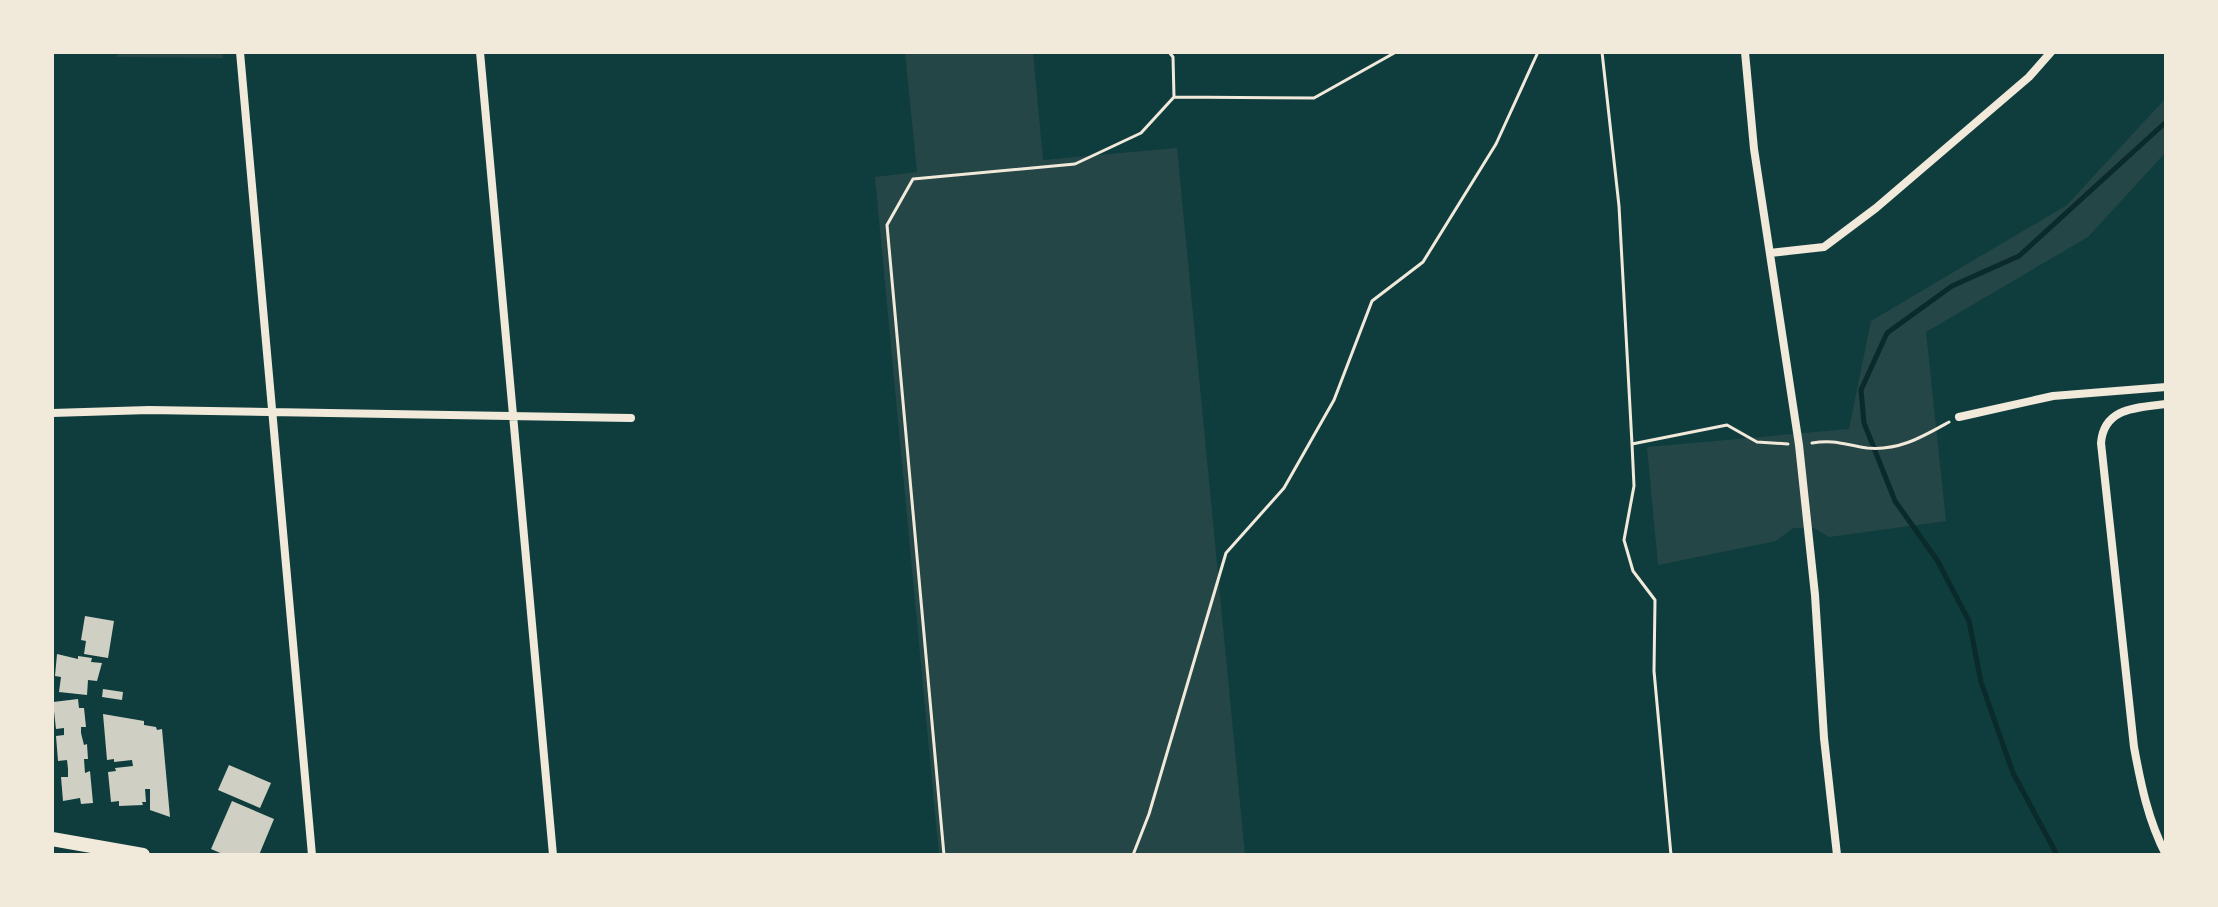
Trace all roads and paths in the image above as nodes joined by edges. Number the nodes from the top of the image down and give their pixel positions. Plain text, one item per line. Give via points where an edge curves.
1 (240, 52) edge
2 (480, 52) edge
3 (1169, 52) edge
4 (1396, 52) edge
5 (1538, 52) edge
6 (1602, 52) edge
7 (1745, 52) edge
8 (2051, 52) edge
9 (1174, 97) junction
10 (1770, 253) junction
11 (2166, 387) edge
12 (2166, 404) edge
13 (52, 413) edge
14 (273, 413) junction
15 (1959, 417) joint
16 (515, 418) junction
17 (631, 418) dead end
18 (1632, 444) junction
19 (1799, 445) junction
20 (52, 839) edge
21 (143, 855) edge
22 (312, 855) edge
23 (553, 855) edge
24 (944, 855) edge
25 (1133, 855) edge
26 (1671, 855) edge
27 (1837, 855) edge
28 (2166, 855) edge

1 - 14 street
2 - 16 street
3 - 9 path
4 - 9 path via 1314,98
5 - 25 path via 1496,144 1423,262 1372,301 1334,400 1284,488 1226,553
6 - 18 path via 1619,206
7 - 10 street
8 - 10 street via 2029,77 1824,247
9 - 24 path via 1141,133 1075,164 913,179 887,225
10 - 19 street
11 - 15 street via 2053,396
12 - 28 street via 2120,411 2106,424 2101,443 2134,747 2142,795
13 - 14 street
14 - 16 street
14 - 22 street
15 - 19 path via 1907,445 1869,448 1831,440
16 - 17 street
16 - 23 street
18 - 19 path via 1727,425 1757,442
18 - 26 path via 1634,486 1624,540 1633,571 1655,600 1654,671
19 - 27 street
20 - 21 highway

